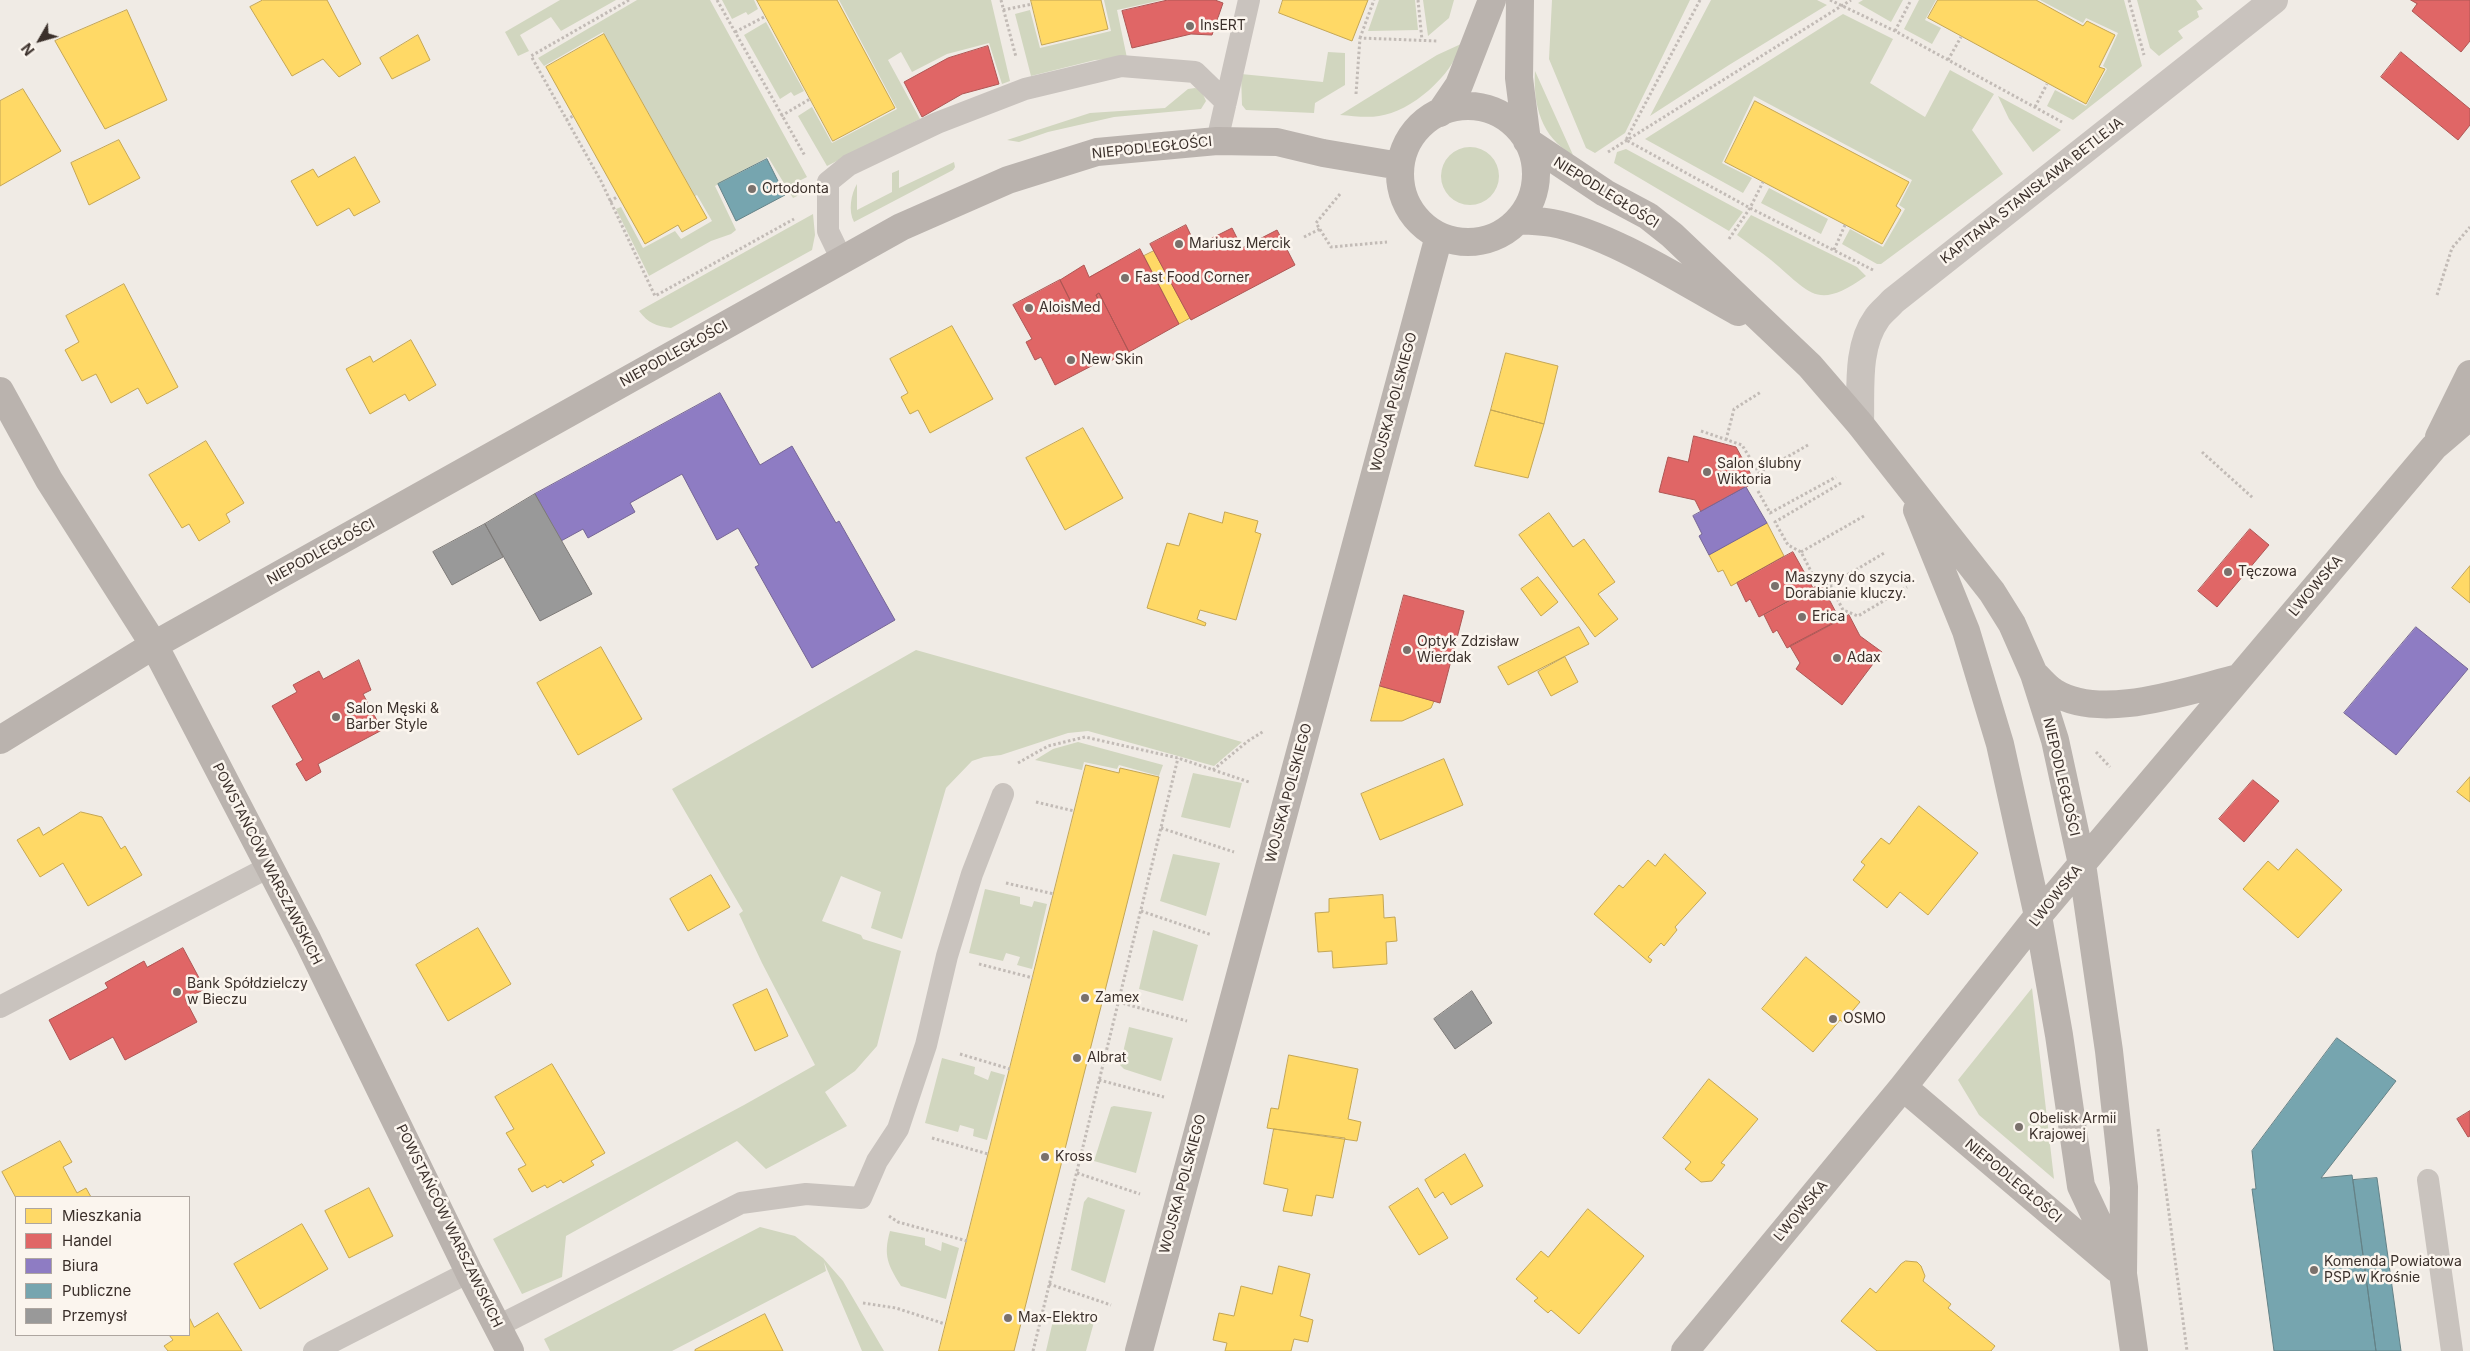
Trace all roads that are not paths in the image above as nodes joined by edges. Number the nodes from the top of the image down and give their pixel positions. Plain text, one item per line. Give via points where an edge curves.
1 (1249, 0) edge
2 (1492, 0) edge
3 (1520, 0) edge
4 (2274, 0) edge
5 (1226, 102) junction
6 (1440, 113) junction
7 (1217, 141) junction
8 (1527, 141) junction
9 (1400, 166) junction
10 (1518, 220) junction
11 (1439, 236) junction
12 (842, 260) junction
13 (1770, 329) junction
14 (2470, 374) edge
15 (0, 391) edge
16 (2470, 416) edge
17 (1860, 424) junction
18 (2434, 446) junction
19 (1897, 471) junction
20 (154, 646) junction
21 (2034, 674) junction
22 (2239, 678) junction
23 (0, 740) edge
24 (1003, 794) road end
25 (2082, 864) junction
26 (269, 867) junction
27 (2038, 916) junction
28 (0, 1007) edge
29 (1903, 1087) junction
30 (2428, 1180) dead end
31 (469, 1272) junction
32 (2123, 1274) junction
33 (498, 1326) junction
34 (314, 1351) edge
35 (510, 1351) edge
36 (1139, 1351) edge
37 (1685, 1351) edge
38 (2134, 1351) edge
39 (2452, 1351) edge

1 - 5 lane
2 - 6 main road via 1459,85
3 - 8 main road via 1519,78
4 - 17 street, KAPITANA STANISŁAWA BETLEJA via 1893,301 1876,319 1867,338 1862,357
5 - 7 lane
5 - 12 lane via 1196,72 1120,66 1025,89 920,131 849,165 828,191 828,231
6 - 8 main road via 1468,106 1487,109 1517,127
6 - 9 main road via 1430,117 1416,130 1405,148
7 - 9 main road, NIEPODLEGŁOŚCI via 1277,142
7 - 12 main road, NIEPODLEGŁOŚCI via 1097,152 1008,180 901,227
8 - 10 main road via 1534,157 1536,174 1534,191
8 - 13 main road, NIEPODLEGŁOŚCI via 1560,165 1654,221
9 - 11 main road via 1401,188 1409,207 1422,224
10 - 11 main road via 1501,234 1481,241 1460,242
10 - 13 main road, NIEPODLEGŁOŚCI via 1551,223 1588,234
11 - 36 main road, WOJSKA POLSKIEGO
12 - 20 main road, NIEPODLEGŁOŚCI
13 - 17 main road, NIEPODLEGŁOŚCI via 1810,366
14 - 18 main road, LWOWSKA
15 - 20 main road, POWSTAŃCÓW WARSZAWSKICH via 49,480
16 - 18 main road, LWOWSKA
17 - 19 main road, NIEPODLEGŁOŚCI
18 - 22 main road, LWOWSKA
19 - 21 main road, NIEPODLEGŁOŚCI via 1992,592 2012,624
19 - 27 main road, NIEPODLEGŁOŚCI via 1922,521 1966,631 1984,687 2008,776
20 - 23 main road, NIEPODLEGŁOŚCI
20 - 26 main road, POWSTAŃCÓW WARSZAWSKICH
21 - 22 main road via 2054,692 2067,698 2104,705 2139,701
21 - 25 main road, NIEPODLEGŁOŚCI via 2055,740
22 - 25 main road, LWOWSKA
24 - 33 lane via 972,874 947,956 926,1044 898,1129 877,1160 861,1198 806,1194 741,1203
25 - 27 main road, LWOWSKA
25 - 32 main road, NIEPODLEGŁOŚCI via 2109,1051 2124,1187
26 - 28 lane
26 - 31 main road, POWSTAŃCÓW WARSZAWSKICH
27 - 29 main road, LWOWSKA
27 - 32 main road, NIEPODLEGŁOŚCI via 2081,1186
29 - 32 main road, NIEPODLEGŁOŚCI
29 - 37 main road, LWOWSKA
30 - 39 lane
31 - 33 main road, POWSTAŃCÓW WARSZAWSKICH
31 - 34 lane
32 - 38 main road, NIEPODLEGŁOŚCI
33 - 35 main road, POWSTAŃCÓW WARSZAWSKICH

